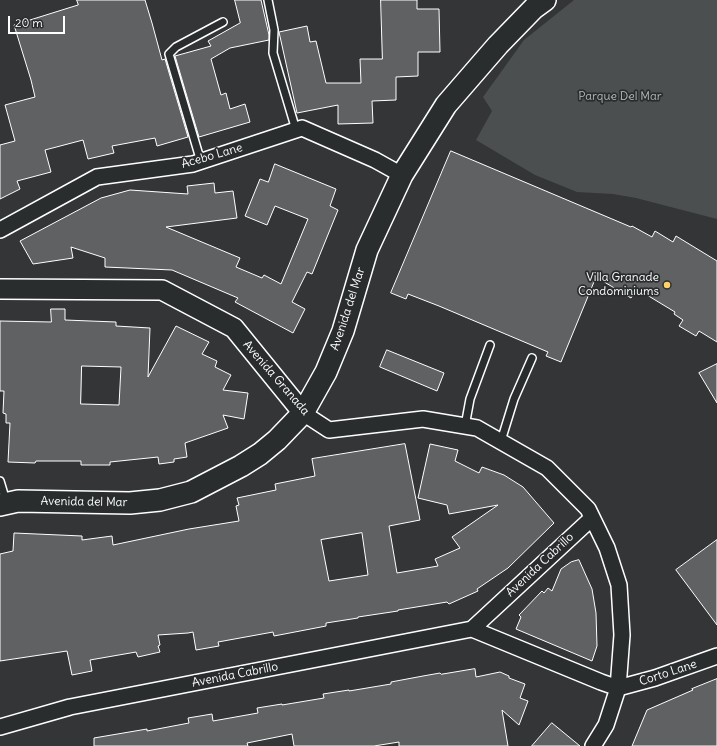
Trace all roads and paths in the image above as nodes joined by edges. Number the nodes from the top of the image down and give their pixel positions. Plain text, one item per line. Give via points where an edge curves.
1 (268, 0) edge
2 (533, 2) edge
3 (224, 22) dead end
4 (296, 130) junction
5 (201, 162) junction
6 (402, 175) junction
7 (0, 230) edge
8 (0, 289) edge
9 (490, 345) dead end
10 (532, 358) dead end
11 (303, 413) junction
12 (465, 426) junction
13 (501, 442) junction
14 (0, 481) edge
15 (3, 504) edge
16 (592, 518) junction
17 (472, 629) junction
18 (717, 656) edge
19 (618, 688) junction
20 (0, 727) edge
21 (593, 746) edge

1 - 4 lane via 274,30 273,53
2 - 6 main road, Avenida del Mar via 446,105
3 - 5 lane via 176,47 169,54
4 - 5 street, Acebo Lane
4 - 6 street, Acebo Lane via 302,128 375,160
5 - 7 street, Acebo Lane via 97,177
6 - 11 main road, Avenida del Mar via 366,250 343,331 326,372
8 - 11 street, Avenida Granada via 162,290 234,328
9 - 12 lane via 470,399
10 - 13 lane via 514,399
11 - 12 street, Avenida Granada via 329,430 423,419
11 - 15 main road, Avenida del Mar via 260,454 190,492 160,500 130,503 18,501
12 - 13 street, Avenida Granada via 477,428
13 - 16 street, Avenida Granada via 547,468 588,509
14 - 15 lane
16 - 17 street, Avenida Cabrillo
16 - 19 street, Avenida Granada via 607,548 619,585 622,635
17 - 19 street
17 - 20 street, Avenida Cabrillo via 70,707
18 - 19 street, Corto Lane
19 - 21 street, Avenida Granada via 606,725

